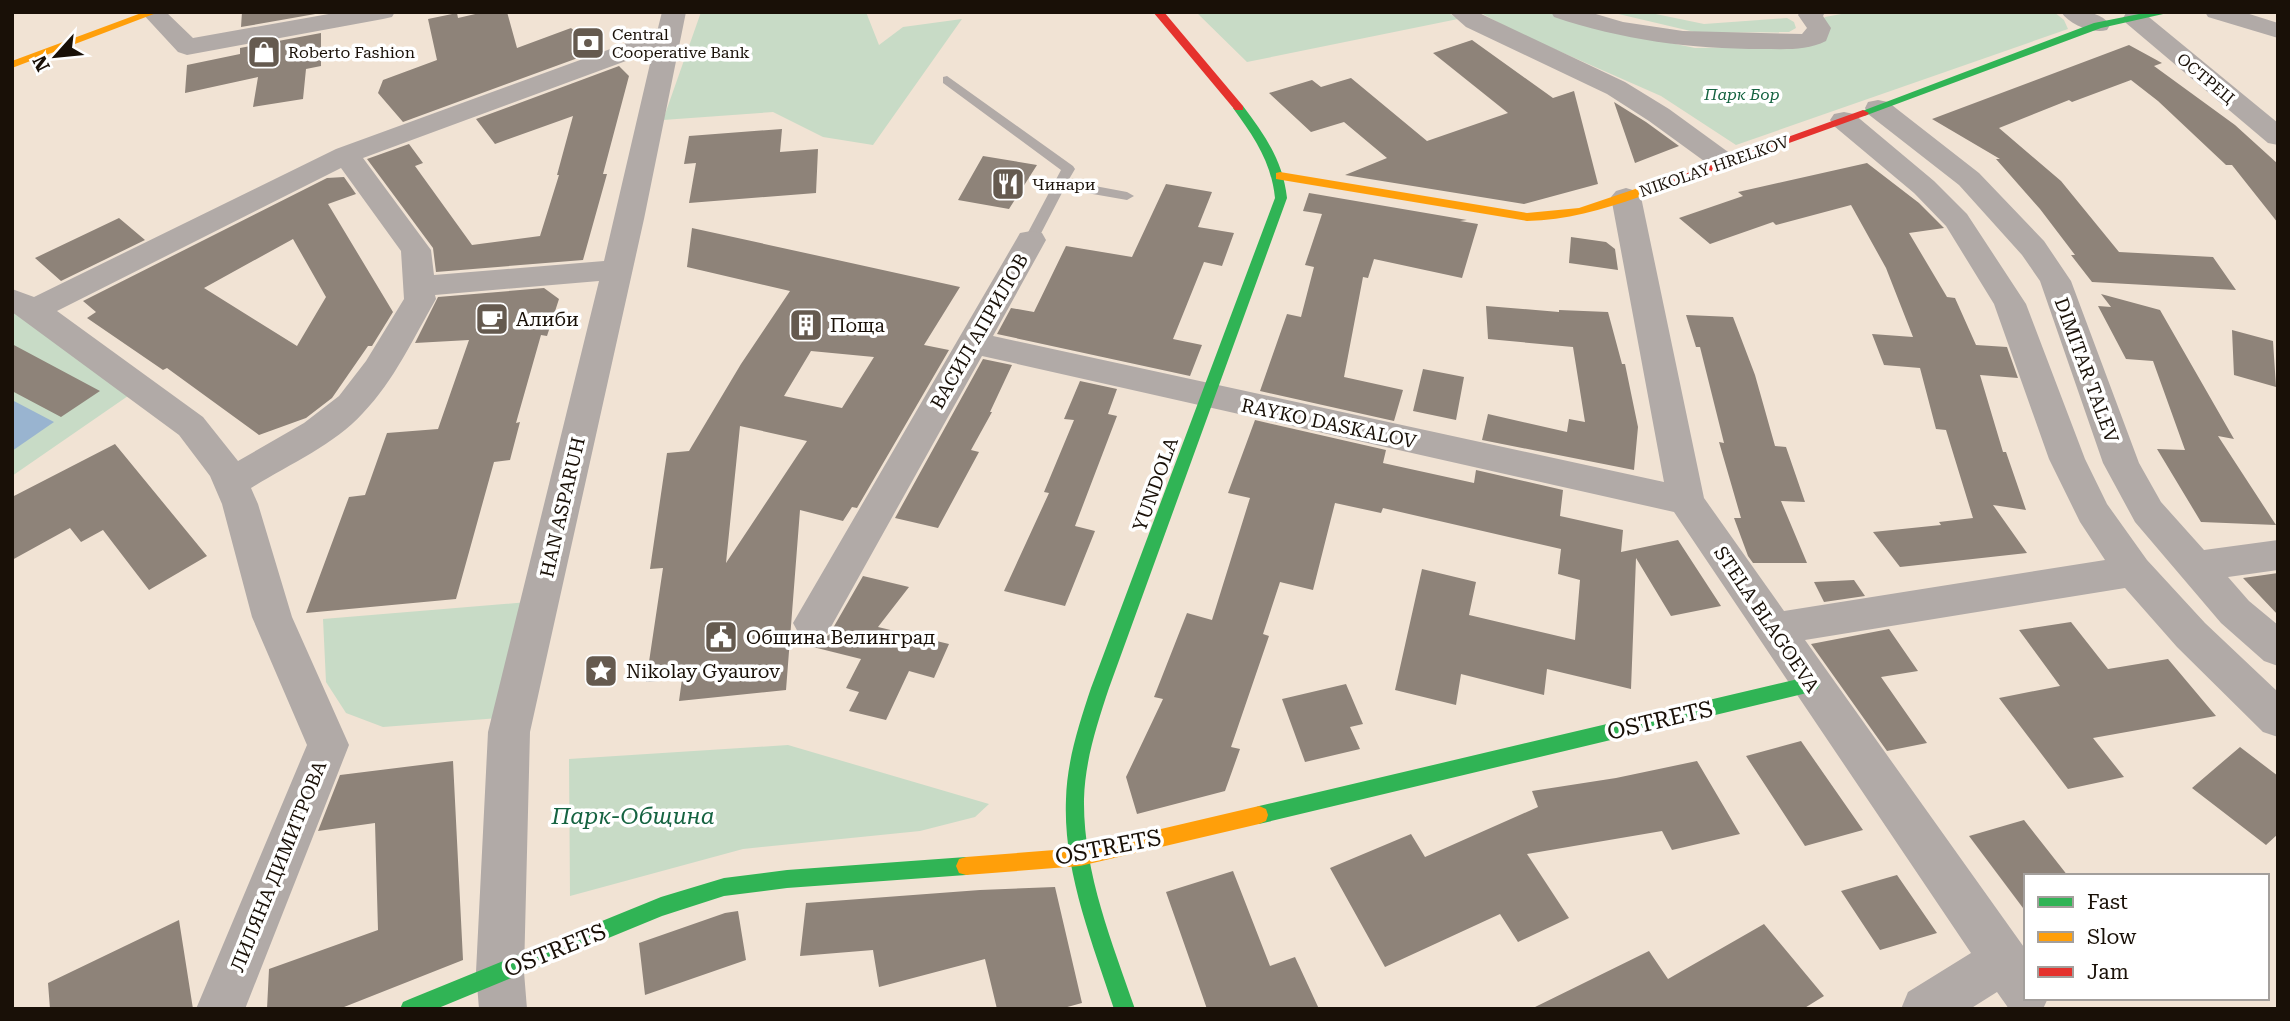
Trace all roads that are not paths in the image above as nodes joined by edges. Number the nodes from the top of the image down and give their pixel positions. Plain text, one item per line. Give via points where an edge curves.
1 (383, 12) edge
2 (1157, 12) edge
3 (1461, 12) edge
4 (1563, 12) edge
5 (1813, 12) edge
6 (2073, 12) edge
7 (2167, 12) edge
8 (2217, 12) edge
9 (154, 13) edge
10 (2135, 18) junction
11 (671, 24) edge
12 (2098, 25) junction
13 (2278, 31) edge
14 (12, 65) edge
15 (947, 80) dead end
16 (1878, 108) junction
17 (1844, 120) junction
18 (2278, 138) edge
19 (346, 155) junction
20 (1725, 163) junction
21 (1280, 176) junction
22 (1060, 184) junction
23 (1127, 196) dead end
24 (1626, 197) junction
25 (1031, 240) joint
26 (617, 270) junction
27 (419, 286) junction
28 (23, 305) edge
29 (972, 343) junction
30 (1210, 396) junction
31 (230, 483) junction
32 (1686, 501) junction
33 (2278, 555) edge
34 (2195, 566) junction
35 (2133, 571) junction
36 (813, 623) dead end
37 (1774, 629) junction
38 (2278, 649) edge
39 (1811, 684) junction
40 (2278, 719) edge
41 (1080, 857) junction
42 (2020, 983) edge
43 (502, 990) edge
44 (220, 1009) edge
45 (410, 1009) edge
46 (1125, 1009) edge
47 (1925, 1009) edge

1 - 9 street via 187,47
2 - 21 street, YUNDOLA via 1252,123
3 - 20 street via 1616,88
4 - 5 street via 1644,34 1732,44 1807,41 1817,36 1819,28
6 - 12 street
7 - 10 street, NIKOLAY HRELKOV
8 - 13 street
9 - 14 street
10 - 12 street, NIKOLAY HRELKOV
10 - 18 street, ОСТРЕЦ
11 - 19 street via 553,80
11 - 26 street, HAN ASPARUH
12 - 16 street, NIKOLAY HRELKOV
15 - 22 lane via 1068,169
16 - 17 street, NIKOLAY HRELKOV
16 - 34 street, DIMITAR TALEV via 1969,179 2033,248 2054,281 2121,463 2148,512
17 - 20 street, NIKOLAY HRELKOV
17 - 35 street via 1957,220 1984,261 2010,304 2067,459 2093,512
19 - 27 street via 416,250
19 - 28 street
20 - 24 street, NIKOLAY HRELKOV
21 - 24 street, NIKOLAY HRELKOV via 1527,217 1579,215
21 - 30 street, YUNDOLA via 1275,220
22 - 23 lane
22 - 25 lane, ВАСИЛ АПРИЛОВ
24 - 32 street, STELA BLAGOEVA
25 - 29 street, ВАСИЛ АПРИЛОВ
26 - 27 street
26 - 43 street, HAN ASPARUH via 509,732
27 - 31 street via 420,299 351,405 316,432
28 - 31 street, ЛИЛЯНА ДИМИТРОВА via 191,426
29 - 30 street, RAYKO DASKALOV
29 - 36 street, ВАСИЛ АПРИЛОВ
30 - 32 street, RAYKO DASKALOV
30 - 41 street, YUNDOLA via 1082,750 1075,808
31 - 44 street, ЛИЛЯНА ДИМИТРОВА via 272,617 328,745
32 - 37 street, STELA BLAGOEVA
33 - 34 street
34 - 38 street, DIMITAR TALEV via 2235,612
35 - 37 street
35 - 40 street
37 - 39 street, STELA BLAGOEVA
39 - 41 street, OSTRETS
39 - 42 street, STELA BLAGOEVA
41 - 43 street, OSTRETS via 724,887 661,907
41 - 46 street, YUNDOLA
42 - 47 street
43 - 45 street, OSTRETS

